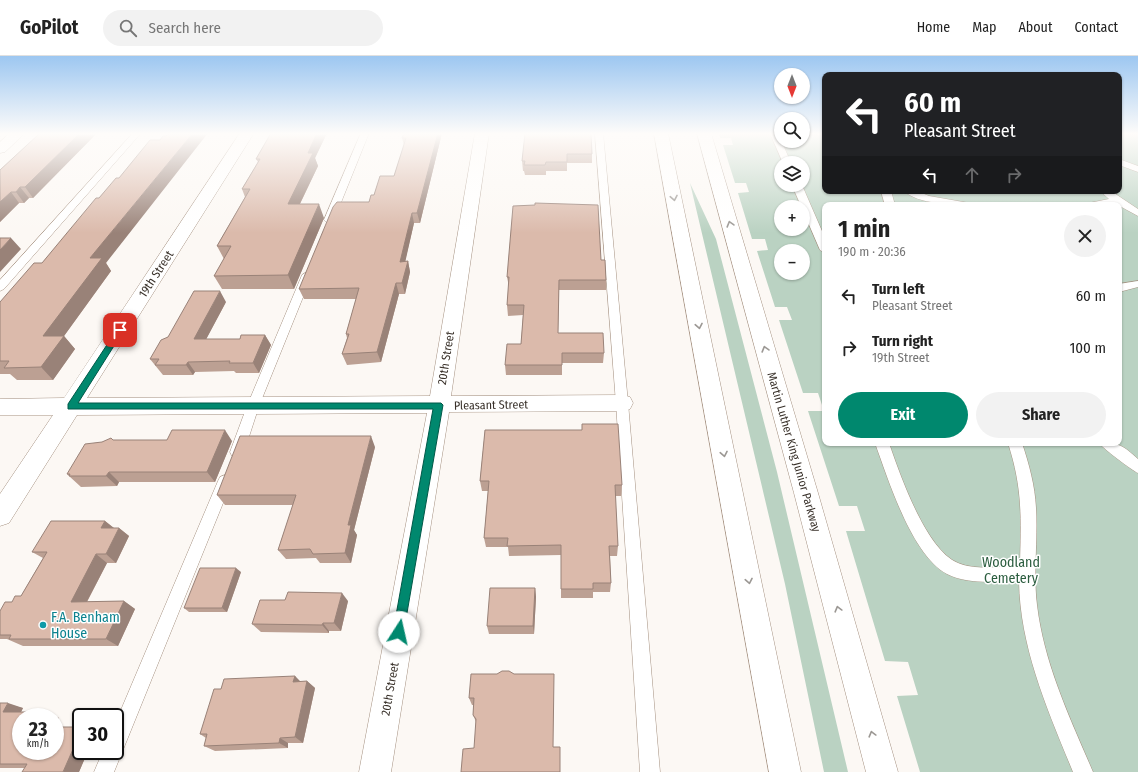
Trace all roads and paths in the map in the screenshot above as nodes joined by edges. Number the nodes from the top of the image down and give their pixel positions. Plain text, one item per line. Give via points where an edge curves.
1 (106, 166) edge
2 (226, 166) edge
3 (351, 166) edge
4 (477, 166) edge
5 (602, 166) edge
6 (668, 166) edge
7 (713, 166) edge
8 (800, 192) edge
9 (916, 194) edge
10 (1108, 194) edge
11 (1117, 201) joint
12 (949, 202) edge
13 (1111, 202) edge
14 (1122, 204) edge
15 (1138, 213) edge
16 (323, 235) edge
17 (822, 243) edge
18 (311, 264) edge
19 (1138, 284) edge
20 (0, 287) edge
21 (1122, 287) edge
22 (622, 403) junction
23 (438, 405) junction
24 (253, 406) junction
25 (0, 407) edge
26 (71, 407) junction
27 (883, 446) edge
28 (1016, 446) edge
29 (1111, 446) edge
30 (1138, 467) edge
31 (0, 515) edge
32 (1027, 573) junction
33 (124, 724) edge
34 (109, 760) edge
35 (104, 772) edge
36 (376, 772) edge
37 (650, 772) edge
38 (784, 772) edge
39 (882, 772) edge
40 (1082, 772) edge

1 - 20 lane
2 - 26 street, 19th Street
3 - 16 lane
4 - 23 street, 20th Street
5 - 22 lane
6 -> 38 street via 771,693
39 -> 7 street, Martin Luther King Junior Parkway
8 - 17 lane
9 - 12 lane
10 - 11 lane
11 - 13 lane
14 - 15 lane
18 - 24 lane
19 - 21 lane
22 - 23 street, Pleasant Street
22 - 37 lane
23 - 24 street, Pleasant Street
23 - 36 street, 20th Street
24 - 26 street, Pleasant Street
24 - 33 lane
25 - 26 street, Pleasant Street
26 - 31 street, 19th Street
27 - 32 lane via 925,542 935,557 953,569 974,573
28 - 32 lane via 1024,468 1029,507
29 - 30 lane
32 - 40 lane via 1030,617 1045,680
34 - 35 lane

